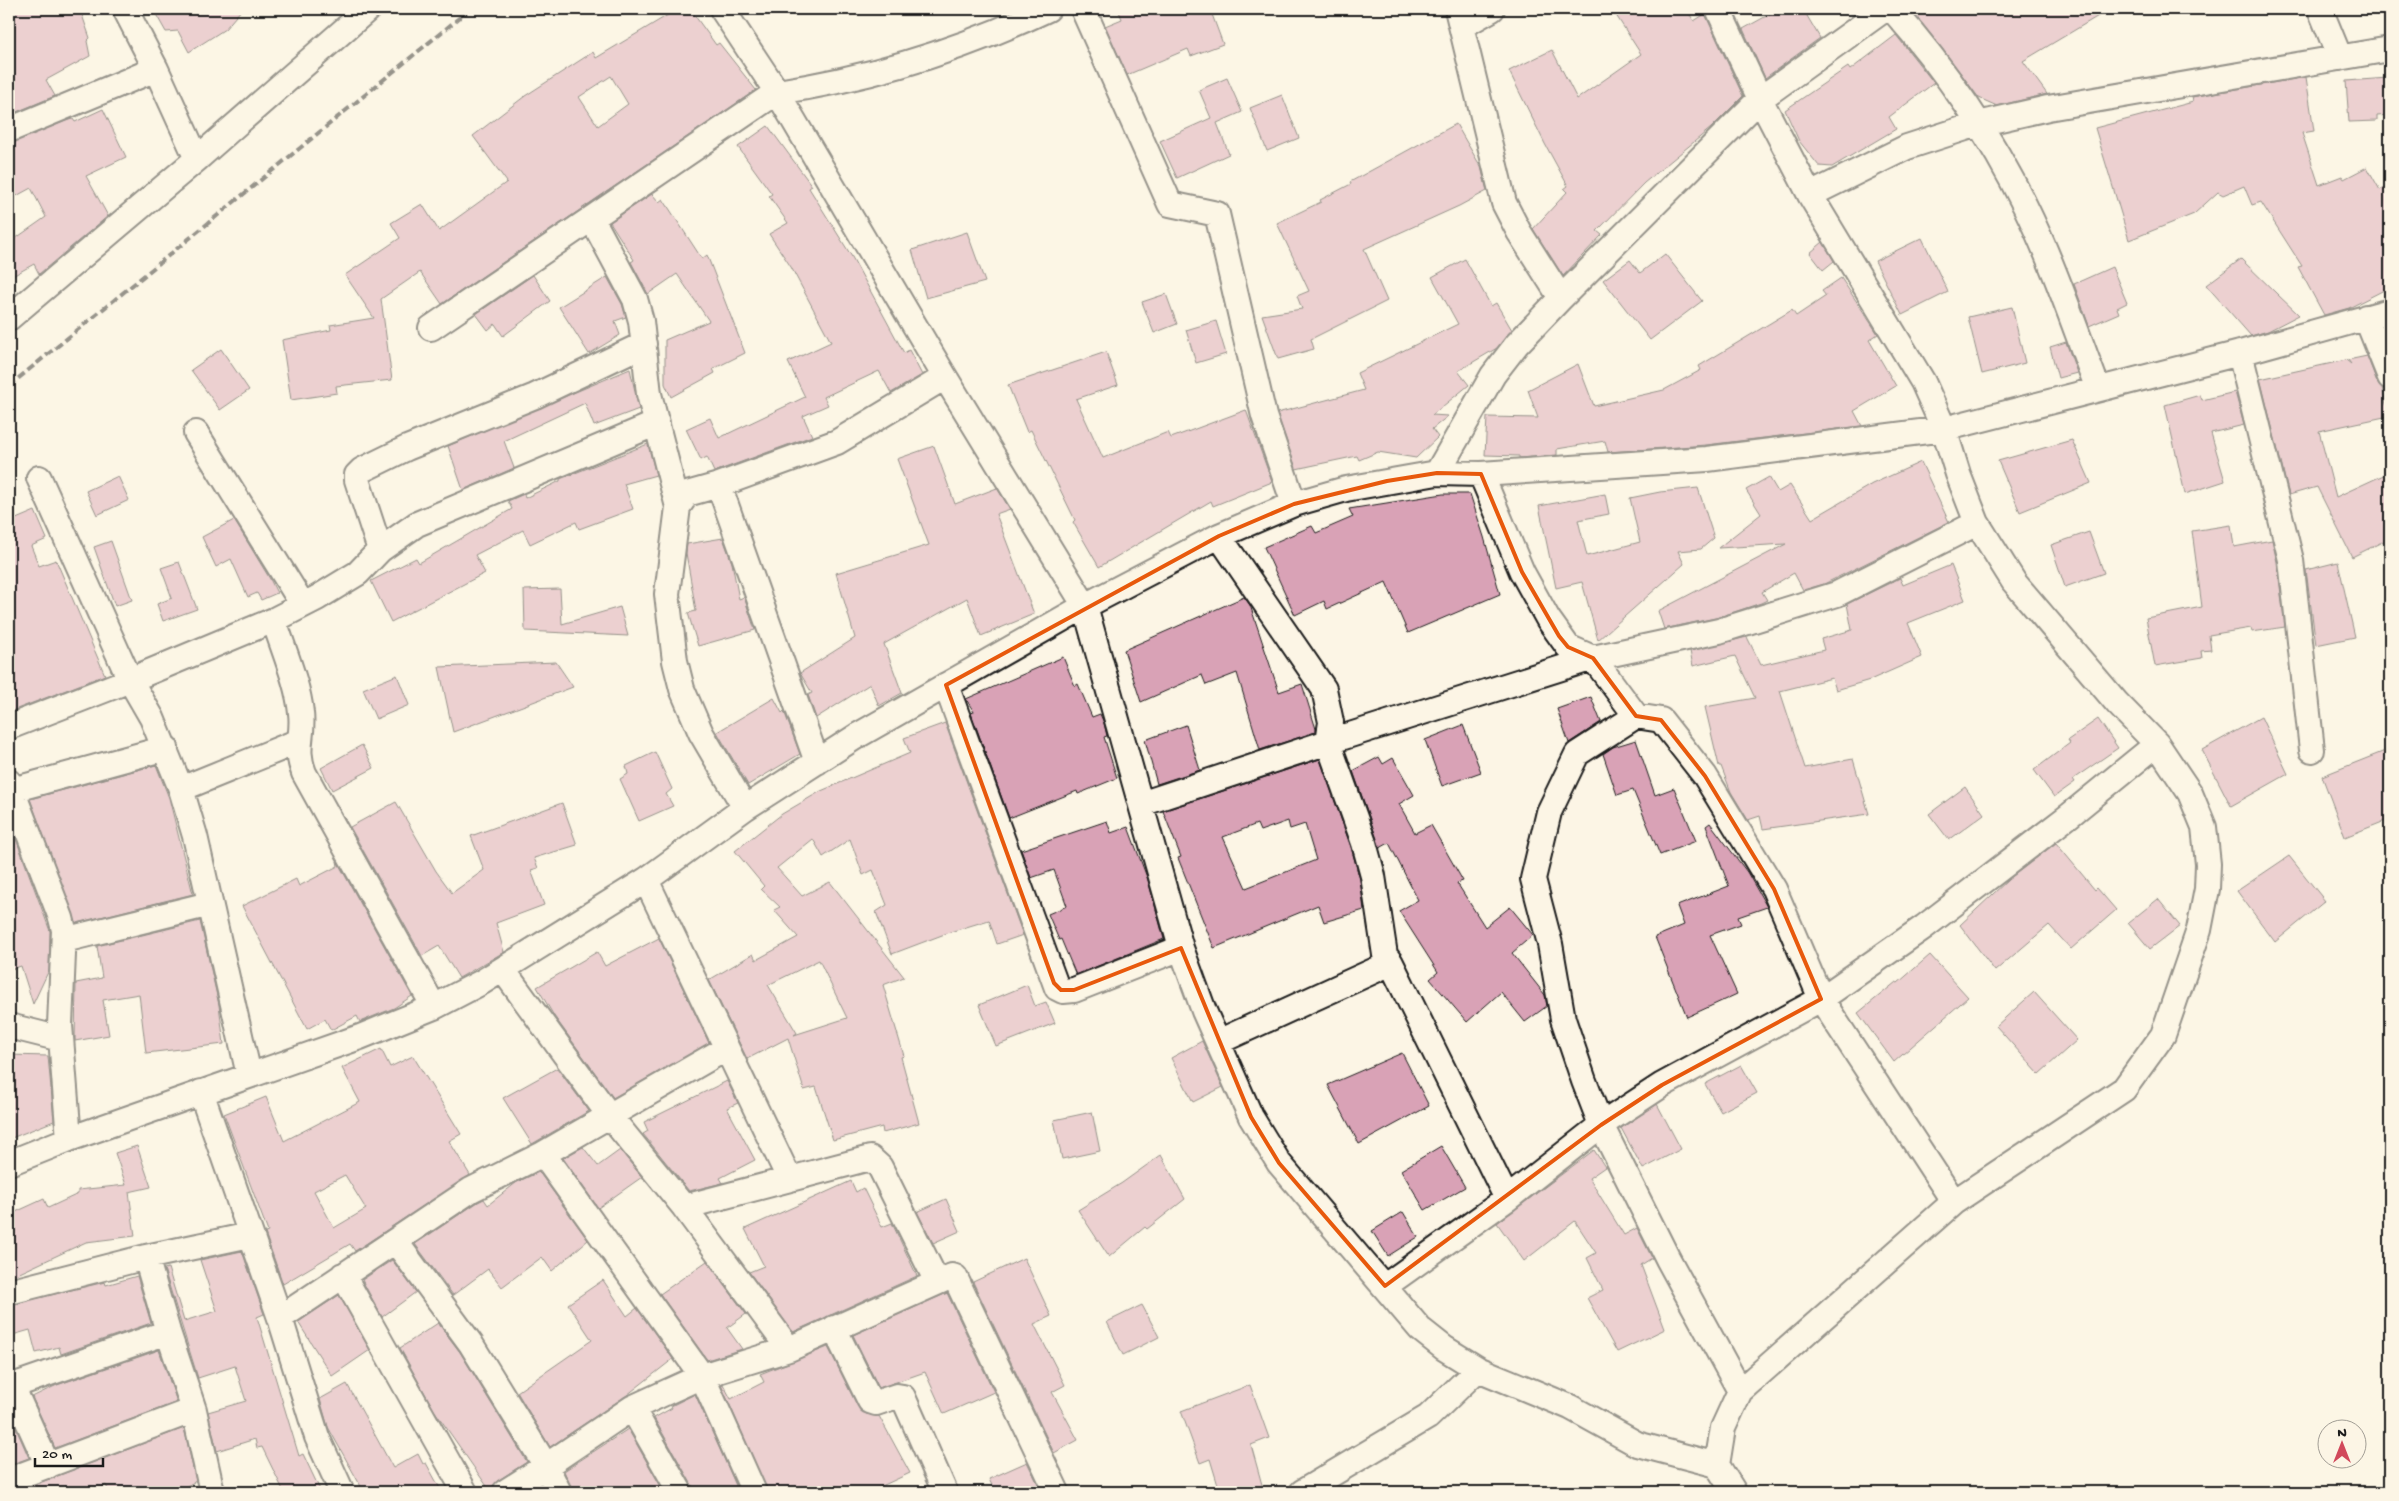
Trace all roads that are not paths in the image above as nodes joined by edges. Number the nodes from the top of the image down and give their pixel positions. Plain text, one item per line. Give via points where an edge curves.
1 (125, 9) edge
2 (368, 9) edge
3 (722, 9) edge
4 (1048, 9) edge
5 (1083, 9) edge
6 (1492, 9) edge
7 (1718, 9) edge
8 (1884, 9) edge
9 (1892, 9) edge
10 (2320, 9) edge
11 (1459, 17) edge
12 (2390, 49) edge
13 (2340, 58) junction
14 (156, 69) junction
15 (778, 92) junction
16 (1760, 99) junction
17 (1978, 124) junction
18 (9, 130) edge
19 (197, 159) junction
20 (1810, 195) junction
21 (592, 220) junction
22 (1561, 298) junction
23 (2390, 311) edge
24 (2366, 317) junction
25 (9, 318) edge
26 (431, 328) dead end
27 (644, 344) junction
28 (2240, 353) junction
29 (945, 377) junction
30 (2390, 377) edge
31 (2098, 390) junction
32 (657, 423) junction
33 (1944, 429) junction
34 (196, 433) dead end
35 (1437, 473) junction
36 (1481, 474) junction
37 (39, 478) dead end
38 (719, 485) junction
39 (1294, 504) junction
40 (678, 507) junction
41 (1977, 523) junction
42 (1219, 536) junction
43 (380, 550) junction
44 (303, 605) junction
45 (1085, 606) junction
46 (274, 620) junction
47 (1593, 658) junction
48 (130, 680) junction
49 (946, 685) junction
50 (1636, 716) junction
51 (9, 727) edge
52 (299, 741) junction
53 (1328, 742) junction
54 (2157, 744) junction
55 (166, 748) junction
56 (2312, 750) dead end
57 (817, 762) junction
58 (10, 786) edge
59 (181, 789) junction
60 (1142, 804) junction
61 (745, 808) junction
62 (646, 880) junction
63 (210, 904) junction
64 (64, 940) junction
65 (1181, 948) junction
66 (1391, 964) junction
67 (503, 970) junction
68 (1820, 999) junction
69 (434, 1007) junction
70 (9, 1026) edge
71 (61, 1039) junction
72 (1218, 1042) junction
73 (725, 1049) junction
74 (249, 1075) junction
75 (201, 1092) junction
76 (609, 1115) junction
77 (1601, 1125) junction
78 (69, 1139) junction
79 (543, 1154) junction
80 (9, 1163) edge
81 (789, 1178) junction
82 (1507, 1198) junction
83 (1954, 1202) junction
84 (684, 1207) junction
85 (250, 1235) junction
86 (396, 1242) junction
87 (146, 1257) junction
88 (343, 1275) junction
89 (937, 1282) junction
90 (1385, 1286) junction
91 (9, 1292) edge
92 (280, 1318) junction
93 (834, 1328) junction
94 (168, 1332) junction
95 (789, 1349) junction
96 (1478, 1369) junction
97 (702, 1376) junction
98 (1740, 1391) junction
99 (632, 1408) junction
100 (194, 1410) junction
101 (1717, 1465) junction
102 (48, 1466) junction
103 (546, 1466) junction
104 (9, 1480) edge
105 (212, 1492) edge
106 (342, 1492) edge
107 (466, 1492) edge
108 (505, 1492) edge
109 (559, 1492) edge
110 (680, 1492) edge
111 (754, 1492) edge
112 (945, 1492) edge
113 (1057, 1492) edge
114 (1302, 1492) edge
115 (1734, 1492) edge

1 - 14 street
2 - 19 street
3 - 15 street
4 - 15 street via 1007,28 914,61 845,80
5 - 39 street via 1170,204 1216,214 1264,416
6 - 11 street
7 - 16 street
8 - 16 street
9 - 17 street via 1945,73
10 - 13 street
11 - 22 street via 1504,203
12 - 13 street
13 - 17 street via 2048,108
14 - 18 street
14 - 19 street
15 - 21 street
15 - 29 street
16 - 20 street
16 - 22 street
17 - 20 street via 1907,147
17 - 31 street via 2004,164 2034,224
19 - 25 street
20 - 33 street via 1924,382
21 - 26 street
21 - 27 street via 635,299
22 - 35 street via 1517,344 1493,375
23 - 24 street
24 - 28 street
24 - 30 street
27 - 32 street via 649,394
27 - 43 street via 535,396 407,448 362,470 357,480
28 - 31 street
28 - 56 street via 2291,560
29 - 38 street via 837,442
29 - 45 street
31 - 33 street
32 - 40 street
32 - 43 street via 417,524
33 - 36 street via 1707,459
33 - 41 street
34 - 44 street
35 - 36 street
35 - 39 street via 1346,489
36 - 47 street via 1522,572 1548,619 1568,647
37 - 48 street
38 - 40 street via 687,494
38 - 57 street
39 - 42 street
40 - 61 street via 667,594 675,661 682,689 702,733
41 - 47 street via 1837,594 1719,631
41 - 54 street via 2014,582 2117,703
42 - 45 street
42 - 53 street via 1324,689 1331,722
43 - 44 street via 358,573
44 - 46 street
45 - 49 street
45 - 60 street
46 - 48 street
46 - 52 street via 300,704
47 - 50 street
47 - 53 street
48 - 51 street
48 - 55 street
49 - 57 street
49 - 65 street via 1057,988 1074,990
50 - 68 street via 1661,720 1704,776 1774,889
50 - 77 street via 1577,754 1549,812 1533,879 1550,944 1564,1019
52 - 59 street
52 - 69 street via 298,752 304,773
53 - 60 street
53 - 66 street via 1364,843 1373,876 1384,955
54 - 68 street via 1924,927
54 - 83 street via 2190,793 2204,827 2208,864 2208,889 2199,930 2164,1035 2124,1089
55 - 58 street
55 - 59 street
57 - 61 street
58 - 64 street via 61,918
59 - 63 street
60 - 65 street
61 - 62 street
62 - 67 street
62 - 73 street
63 - 64 street
63 - 74 street
64 - 71 street
65 - 72 street
66 - 72 street
66 - 82 street
67 - 69 street
67 - 76 street
68 - 77 street via 1662,1085
68 - 83 street
69 - 74 street via 360,1038
70 - 71 street
71 - 78 street
72 - 90 street via 1251,1117 1279,1163
73 - 76 street
73 - 81 street
74 - 75 street
75 - 78 street
75 - 85 street
76 - 79 street
76 - 84 street
77 - 82 street
77 - 98 street via 1668,1259
78 - 80 street
79 - 86 street via 471,1190
79 - 97 street
81 - 84 street
81 - 89 street via 874,1160
82 - 90 street
83 - 98 street
84 - 95 street
85 - 87 street
85 - 92 street
86 - 88 street
86 - 103 street via 471,1344
87 - 91 street
87 - 94 street
88 - 92 street
88 - 107 street
89 - 93 street
89 - 113 street via 955,1277
90 - 96 street via 1420,1329
92 - 106 street via 317,1437
93 - 95 street
93 - 112 street via 870,1400 876,1403 903,1397
94 - 100 street
94 - 102 street via 18,1384 17,1397
95 - 97 street
96 - 101 street via 1570,1406 1637,1444
96 - 114 street via 1422,1420
97 - 99 street
97 - 111 street
98 - 101 street via 1723,1428
99 - 103 street
99 - 110 street
100 - 102 street
100 - 105 street
101 - 115 street
102 - 104 street
103 - 108 street
103 - 109 street

